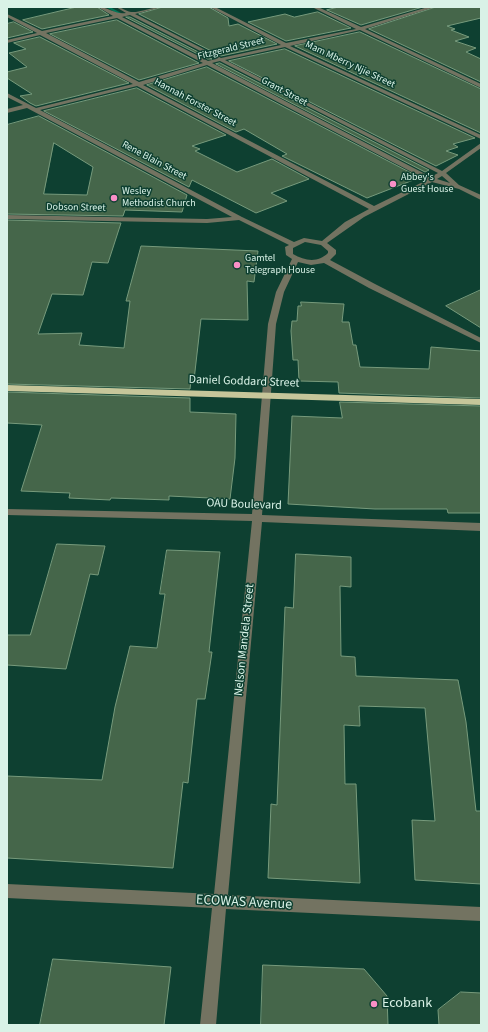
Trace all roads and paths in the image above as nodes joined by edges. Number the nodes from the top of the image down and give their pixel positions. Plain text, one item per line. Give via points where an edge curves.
1 (100, 7) edge
2 (118, 7) edge
3 (160, 7) edge
4 (212, 7) edge
5 (314, 7) edge
6 (432, 7) edge
7 (130, 13) junction
8 (7, 15) edge
9 (117, 16) junction
10 (360, 29) junction
11 (41, 33) junction
12 (7, 42) edge
13 (285, 45) junction
14 (221, 59) junction
15 (210, 63) junction
16 (139, 84) junction
17 (481, 86) edge
18 (7, 95) edge
19 (27, 106) junction
20 (34, 110) junction
21 (7, 111) edge
22 (481, 138) edge
23 (481, 144) edge
24 (442, 173) junction
25 (432, 180) junction
26 (461, 188) junction
27 (481, 198) edge
28 (374, 209) junction
29 (7, 217) edge
30 (240, 218) junction
31 (324, 243) junction
32 (293, 244) junction
33 (296, 260) junction
34 (325, 260) junction
35 (481, 341) edge
36 (7, 388) edge
37 (267, 395) junction
38 (481, 402) edge
39 (7, 512) edge
40 (257, 518) junction
41 (481, 527) edge
42 (7, 891) edge
43 (219, 902) junction
44 (481, 914) edge
45 (208, 1025) edge

1 - 9 street, Grant Street
2 - 7 street, Grant Street
3 - 7 street
4 - 13 street, Mam Mberry Njie Street
5 - 10 street
6 - 10 street, Fitzgerald Street
7 - 9 street
7 - 14 street, Grant Street
8 - 11 street, Hannah Forster Street
9 - 11 street
9 - 15 street, Grant Street
10 - 13 street, Fitzgerald Street
10 - 17 street
11 - 12 street
11 - 16 street, Hannah Forster Street
13 - 14 street, Fitzgerald Street
13 - 22 street, Mam Mberry Njie Street
14 - 15 street, Fitzgerald Street
14 - 24 street, Grant Street
15 - 16 street, Fitzgerald Street
15 - 25 street, Grant Street
16 - 20 street, Fitzgerald Street
16 - 28 street, Hannah Forster Street
18 - 19 street, Rene Blain Street
19 - 20 street, Rene Blain Street
19 - 21 street
20 - 30 street, Rene Blain Street
23 - 24 street
24 - 25 street
24 - 26 street, Grant Street
25 - 26 street, Grant Street
25 - 28 street
26 - 27 street, Grant Street
28 - 31 street via 345,224
29 - 30 street, Dobson Street via 207,221
30 - 32 street, Rene Blain Street
31 - 32 street via 310,240
31 - 34 street via 332,250 332,254
32 - 33 street via 288,251
33 - 34 street
33 - 37 street, Nelson Mandela Street via 280,292 272,324
34 - 35 street
36 - 37 highway, Daniel Goddard Street
37 - 38 highway, Daniel Goddard Street
37 - 40 street, Nelson Mandela Street
39 - 40 street, OAU Boulevard
40 - 41 street, OAU Boulevard
40 - 43 street, Nelson Mandela Street
42 - 43 street, ECOWAS Avenue
43 - 44 street, ECOWAS Avenue
43 - 45 street, Nelson Mandela Street

